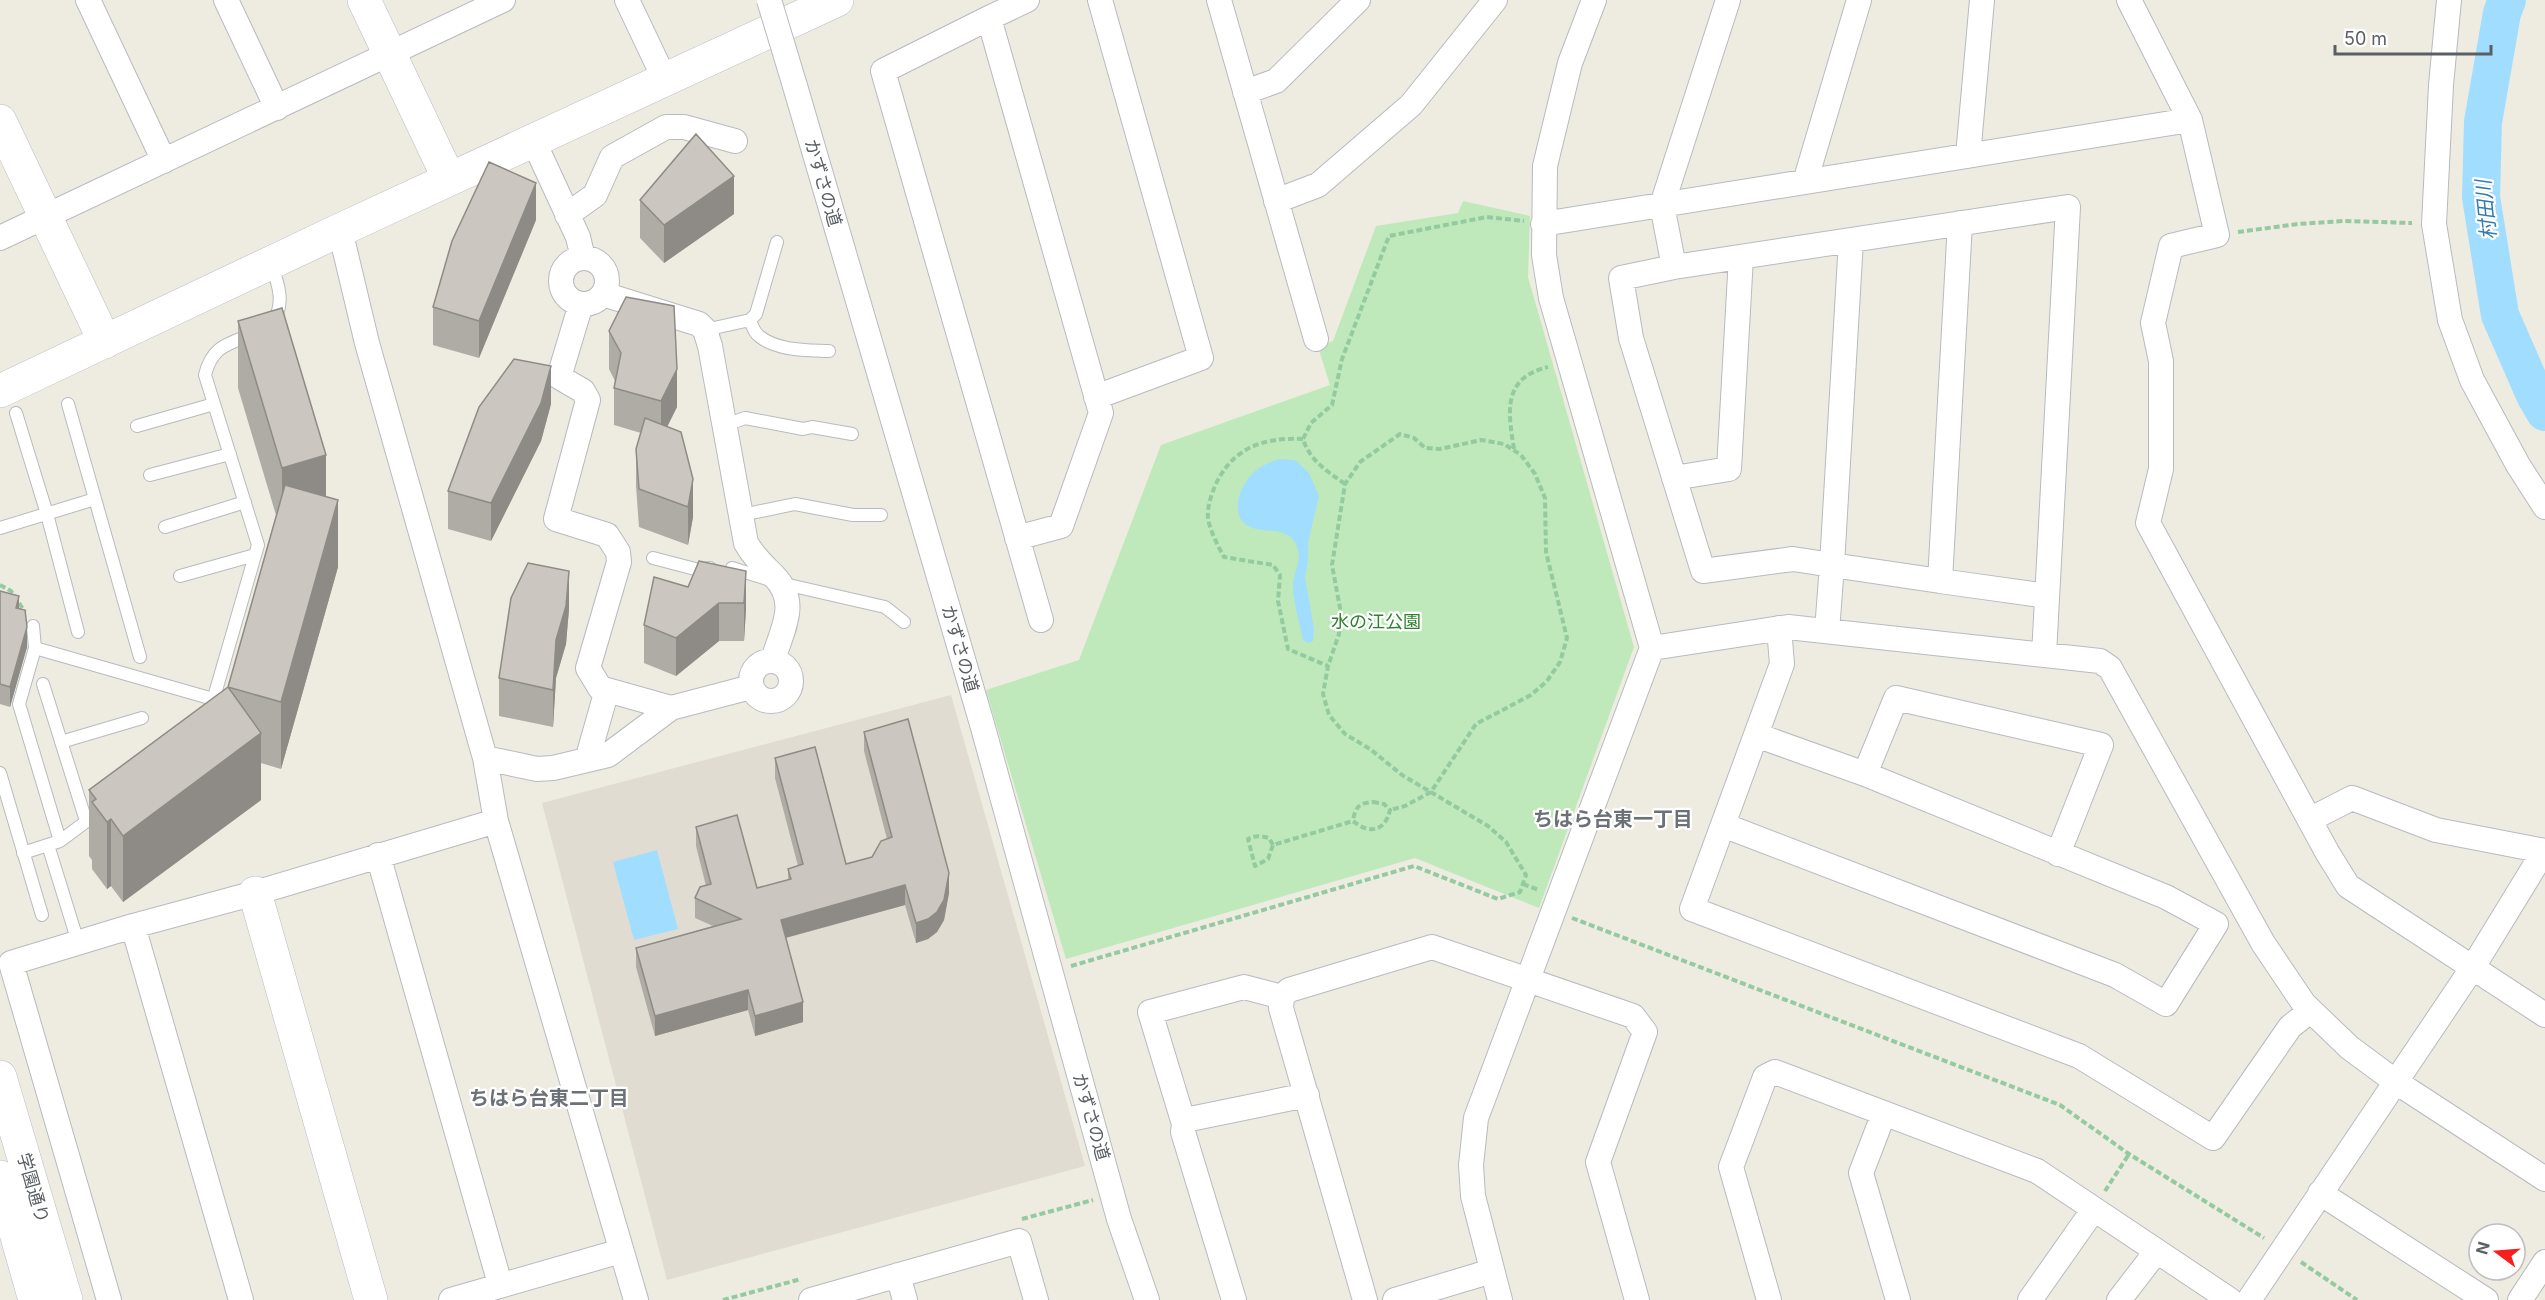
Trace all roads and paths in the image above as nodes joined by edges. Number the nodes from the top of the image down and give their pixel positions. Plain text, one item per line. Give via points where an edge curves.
1 (88, 0) edge
2 (226, 0) edge
3 (364, 0) edge
4 (503, 0) edge
5 (627, 0) edge
6 (768, 0) edge
7 (837, 0) edge
8 (1027, 0) edge
9 (1100, 0) edge
10 (1219, 0) edge
11 (1358, 0) edge
12 (1495, 0) edge
13 (1594, 0) edge
14 (1728, 0) edge
15 (1859, 0) edge
16 (1982, 0) edge
17 (2129, 0) edge
18 (2450, 0) edge
19 (989, 18) junction
20 (390, 55) junction
21 (665, 80) junction
22 (1245, 92) junction
23 (277, 108) junction
24 (2190, 120) junction
25 (0, 122) edge
26 (533, 140) junction
27 (735, 141) dead end
28 (1968, 156) junction
29 (164, 161) junction
30 (449, 179) junction
31 (1805, 182) junction
32 (1276, 201) junction
33 (1662, 205) junction
34 (567, 215) junction
35 (45, 217) junction
36 (1960, 223) junction
37 (1544, 224) junction
38 (2434, 224) junction
39 (340, 230) junction
40 (2217, 235) junction
41 (0, 238) edge
42 (1851, 240) junction
43 (777, 242) dead end
44 (1741, 257) junction
45 (583, 258) junction
46 (271, 264) junction
47 (1674, 267) junction
48 (603, 294) junction
49 (581, 304) junction
50 (750, 320) junction
51 (705, 330) junction
52 (1316, 339) dead end
53 (105, 342) junction
54 (829, 351) dead end
55 (1569, 362) junction
56 (1096, 397) junction
57 (8, 402) edge
58 (68, 404) dead end
59 (214, 404) junction
60 (137, 426) dead end
61 (723, 426) junction
62 (852, 434) dead end
63 (1303, 439) junction
64 (1514, 450) junction
65 (230, 454) junction
66 (150, 475) dead end
67 (1674, 478) junction
68 (1345, 484) junction
69 (95, 499) junction
70 (245, 501) junction
71 (2545, 507) edge
72 (47, 514) junction
73 (742, 515) junction
74 (881, 515) dead end
75 (165, 527) dead end
76 (0, 528) edge
77 (1017, 538) junction
78 (255, 555) junction
79 (653, 558) dead end
80 (1832, 565) junction
81 (180, 576) dead end
82 (1940, 581) junction
83 (780, 583) junction
84 (0, 585) edge
85 (2047, 596) junction
86 (1041, 620) dead end
87 (904, 622) dead end
88 (33, 626) joint
89 (1779, 628) junction
90 (1827, 631) junction
91 (78, 632) dead end
92 (35, 648) junction
93 (1652, 648) junction
94 (2044, 655) junction
95 (140, 657) dead end
96 (773, 660) junction
97 (1328, 666) junction
98 (43, 684) dead end
99 (751, 687) junction
100 (607, 690) junction
101 (213, 699) junction
102 (671, 708) junction
103 (142, 718) dead end
104 (205, 728) edge
105 (1756, 735) junction
106 (61, 742) junction
107 (485, 758) junction
108 (587, 760) junction
109 (0, 773) edge
110 (1865, 774) junction
111 (1431, 792) junction
112 (113, 801) edge
113 (1390, 810) junction
114 (2311, 819) junction
115 (86, 821) junction
116 (496, 821) junction
117 (1353, 821) junction
118 (1723, 825) junction
119 (54, 843) junction
120 (1273, 845) junction
121 (2545, 851) edge
122 (23, 853) junction
123 (2058, 854) junction
124 (378, 855) junction
125 (255, 893) junction
126 (1552, 911) junction
127 (42, 915) dead end
128 (133, 926) junction
129 (78, 942) junction
130 (2473, 967) junction
131 (1050, 972) junction
132 (1527, 979) junction
133 (1282, 997) junction
134 (2310, 1011) junction
135 (2545, 1014) edge
136 (0, 1077) edge
137 (2396, 1082) junction
138 (1307, 1095) junction
139 (1884, 1113) junction
140 (1184, 1124) junction
141 (2129, 1154) junction
142 (0, 1177) edge
143 (2545, 1179) edge
144 (2320, 1193) junction
145 (2094, 1209) junction
146 (2282, 1249) junction
147 (621, 1251) junction
148 (2156, 1251) junction
149 (2545, 1262) edge
150 (1492, 1272) junction
151 (898, 1275) junction
152 (500, 1284) junction
153 (35, 1300) edge
154 (66, 1300) edge
155 (109, 1300) edge
156 (241, 1300) edge
157 (370, 1300) edge
158 (451, 1300) edge
159 (636, 1300) edge
160 (811, 1300) edge
161 (905, 1300) edge
162 (1036, 1300) edge
163 (1147, 1300) edge
164 (1234, 1300) edge
165 (1365, 1300) edge
166 (1395, 1300) edge
167 (1500, 1300) edge
168 (1637, 1300) edge
169 (1769, 1300) edge
170 (1898, 1300) edge
171 (2030, 1300) edge
172 (2119, 1300) edge
173 (2230, 1300) edge
174 (2249, 1300) edge
175 (2357, 1300) edge
176 (2486, 1300) edge
177 (2520, 1300) edge

1 - 29 street
2 - 23 street
3 - 20 street
4 - 20 street
5 - 21 street
6 - 131 street, かずさの道, bridge via 982,724
7 - 21 street
8 - 19 street
9 - 56 street via 1201,358
10 - 22 street
11 - 22 street via 1276,81
12 - 32 street via 1411,105 1318,186
13 - 37 street via 1569,63 1545,166
14 - 33 street
15 - 31 street
16 - 28 street
17 - 24 street
18 - 38 street
19 - 56 street
19 - 77 street via 883,71
20 - 23 street
20 - 30 street
21 - 26 street
22 - 32 street
23 - 29 street
24 - 28 street
24 - 40 street
25 - 35 street
26 - 30 street
26 - 34 street
27 - 34 street via 666,126 612,157 595,195
28 - 31 street
29 - 35 street
30 - 39 street
31 - 33 street
32 - 52 street
33 - 37 street
33 - 47 street
34 - 45 street
35 - 41 street
35 - 53 street
36 - 42 street
36 - 82 street
36 - 85 street via 2068,207
37 - 55 street via 1551,298
37 - 63 path via 1487,217 1389,236 1342,359 1332,405 1311,423
38 - 40 path via 2321,222
38 - 71 street via 2450,321 2472,380
39 - 46 street
39 - 107 street via 367,344
40 - 114 street via 2171,246 2154,323 2161,361 2161,469 2148,523
42 - 44 street
42 - 80 street
43 - 50 lane via 756,314
44 - 47 street
44 - 67 street via 1729,469
45 - 48 street via 600,264 605,271
45 - 49 street via 567,266 561,283 569,299
46 - 53 street
46 - 59 lane via 280,294 275,319 263,330 219,348 208,363 205,375
47 - 67 street via 1621,278 1632,338
48 - 49 street via 594,302
48 - 51 street via 699,324
49 - 100 street via 559,377 572,382 588,400 556,519 607,535 618,552 619,562 588,668 600,688
50 - 51 lane
50 - 54 lane via 757,335 767,341 800,350
51 - 61 street
53 - 57 street
55 - 64 path via 1533,371 1512,394 1508,414
55 - 93 street
56 - 77 street via 1101,413 1060,526
57 - 72 lane
58 - 69 lane
59 - 60 lane
59 - 65 lane
61 - 62 lane via 745,418
61 - 73 street
63 - 68 path via 1317,465
63 - 97 path via 1256,444 1238,453 1221,471 1208,518 1224,557 1273,565 1280,575 1278,601 1287,649
64 - 68 path via 1481,440 1440,449 1425,448 1414,438 1400,434 1360,462
64 - 111 path via 1535,474 1545,498 1546,552 1567,638 1560,662 1547,681 1476,724
65 - 66 lane
65 - 70 lane
67 - 80 street via 1704,571 1793,559
68 - 97 path via 1332,565 1340,608 1339,634
69 - 72 lane
69 - 95 lane
70 - 75 lane
70 - 78 lane via 258,545
72 - 76 lane
72 - 91 lane
73 - 74 lane via 795,504 853,515
73 - 83 street via 751,553
77 - 86 street
78 - 81 lane
78 - 101 lane
79 - 83 lane via 699,570 726,566
80 - 82 street
80 - 90 street
82 - 85 street
83 - 87 lane via 885,607
83 - 96 street via 789,606
84 - 88 path via 11,591
85 - 94 street
88 - 92 lane
89 - 90 street
89 - 93 street
89 - 105 street via 1782,664
90 - 94 street
92 - 101 lane
92 - 119 lane via 19,704
93 - 126 street
94 - 134 street via 2100,661 2110,668 2263,943
96 - 99 street via 752,671
96 - 99 street via 787,668 789,691 768,702 754,694
97 - 111 path via 1323,694 1329,715 1345,734
98 - 106 lane
99 - 102 street
100 - 102 street
100 - 108 street
101 - 104 lane
102 - 108 street via 608,755
103 - 106 lane
105 - 110 street
105 - 118 street
106 - 115 lane
107 - 108 street via 537,769
107 - 116 street
109 - 122 lane
110 - 123 street
110 - 123 street via 1896,698 2101,745
111 - 113 path
111 - 131 path via 1488,826 1506,842 1526,875 1520,892 1498,899 1414,866
112 - 115 lane
113 - 117 path via 1388,820 1380,828 1361,827
113 - 117 path via 1384,804 1362,803 1355,809
114 - 121 street via 2352,798 2436,830
114 - 130 street via 2348,886
115 - 119 lane
116 - 124 street
116 - 147 street
117 - 120 path
118 - 123 street via 2115,975 2166,1004 2216,924 2166,897
118 - 134 street via 1692,909 2079,1056 2213,1138 2290,1027
119 - 122 lane
119 - 129 lane
120 - 120 path via 1268,859 1255,866 1248,839 1255,835 1269,838
121 - 130 street
122 - 127 lane
124 - 125 street
124 - 152 street
125 - 128 street
125 - 157 street
126 - 132 street
126 - 141 path via 2060,1105
128 - 129 street
128 - 156 street
129 - 155 street via 11,963
130 - 135 street
130 - 137 street
131 - 163 street, かずさの道 via 1119,1219
132 - 133 street via 1432,947 1289,990
132 - 150 street via 1476,1118 1471,1164 1473,1196
132 - 168 street via 1633,1016 1646,1032 1598,1162
133 - 138 street via 1281,1008
133 - 140 street via 1244,987 1150,1012
134 - 137 street via 2350,1048
136 - 154 street, 学園通り
137 - 143 street
137 - 144 street
138 - 140 street via 1190,1119
138 - 165 street
139 - 145 street via 2037,1172
139 - 169 street via 1775,1072 1765,1077 1731,1167
139 - 170 street via 1861,1173
140 - 164 street via 1183,1132
141 - 145 path
141 - 146 path
142 - 153 street, 学園通り
144 - 146 street
144 - 176 street
145 - 148 street
145 - 171 street
146 - 174 street
146 - 175 path
147 - 152 street
147 - 159 street
148 - 172 street
148 - 173 street
149 - 177 street
150 - 166 street
150 - 167 street
151 - 160 street
151 - 161 street
151 - 162 street via 1019,1241
152 - 158 street

